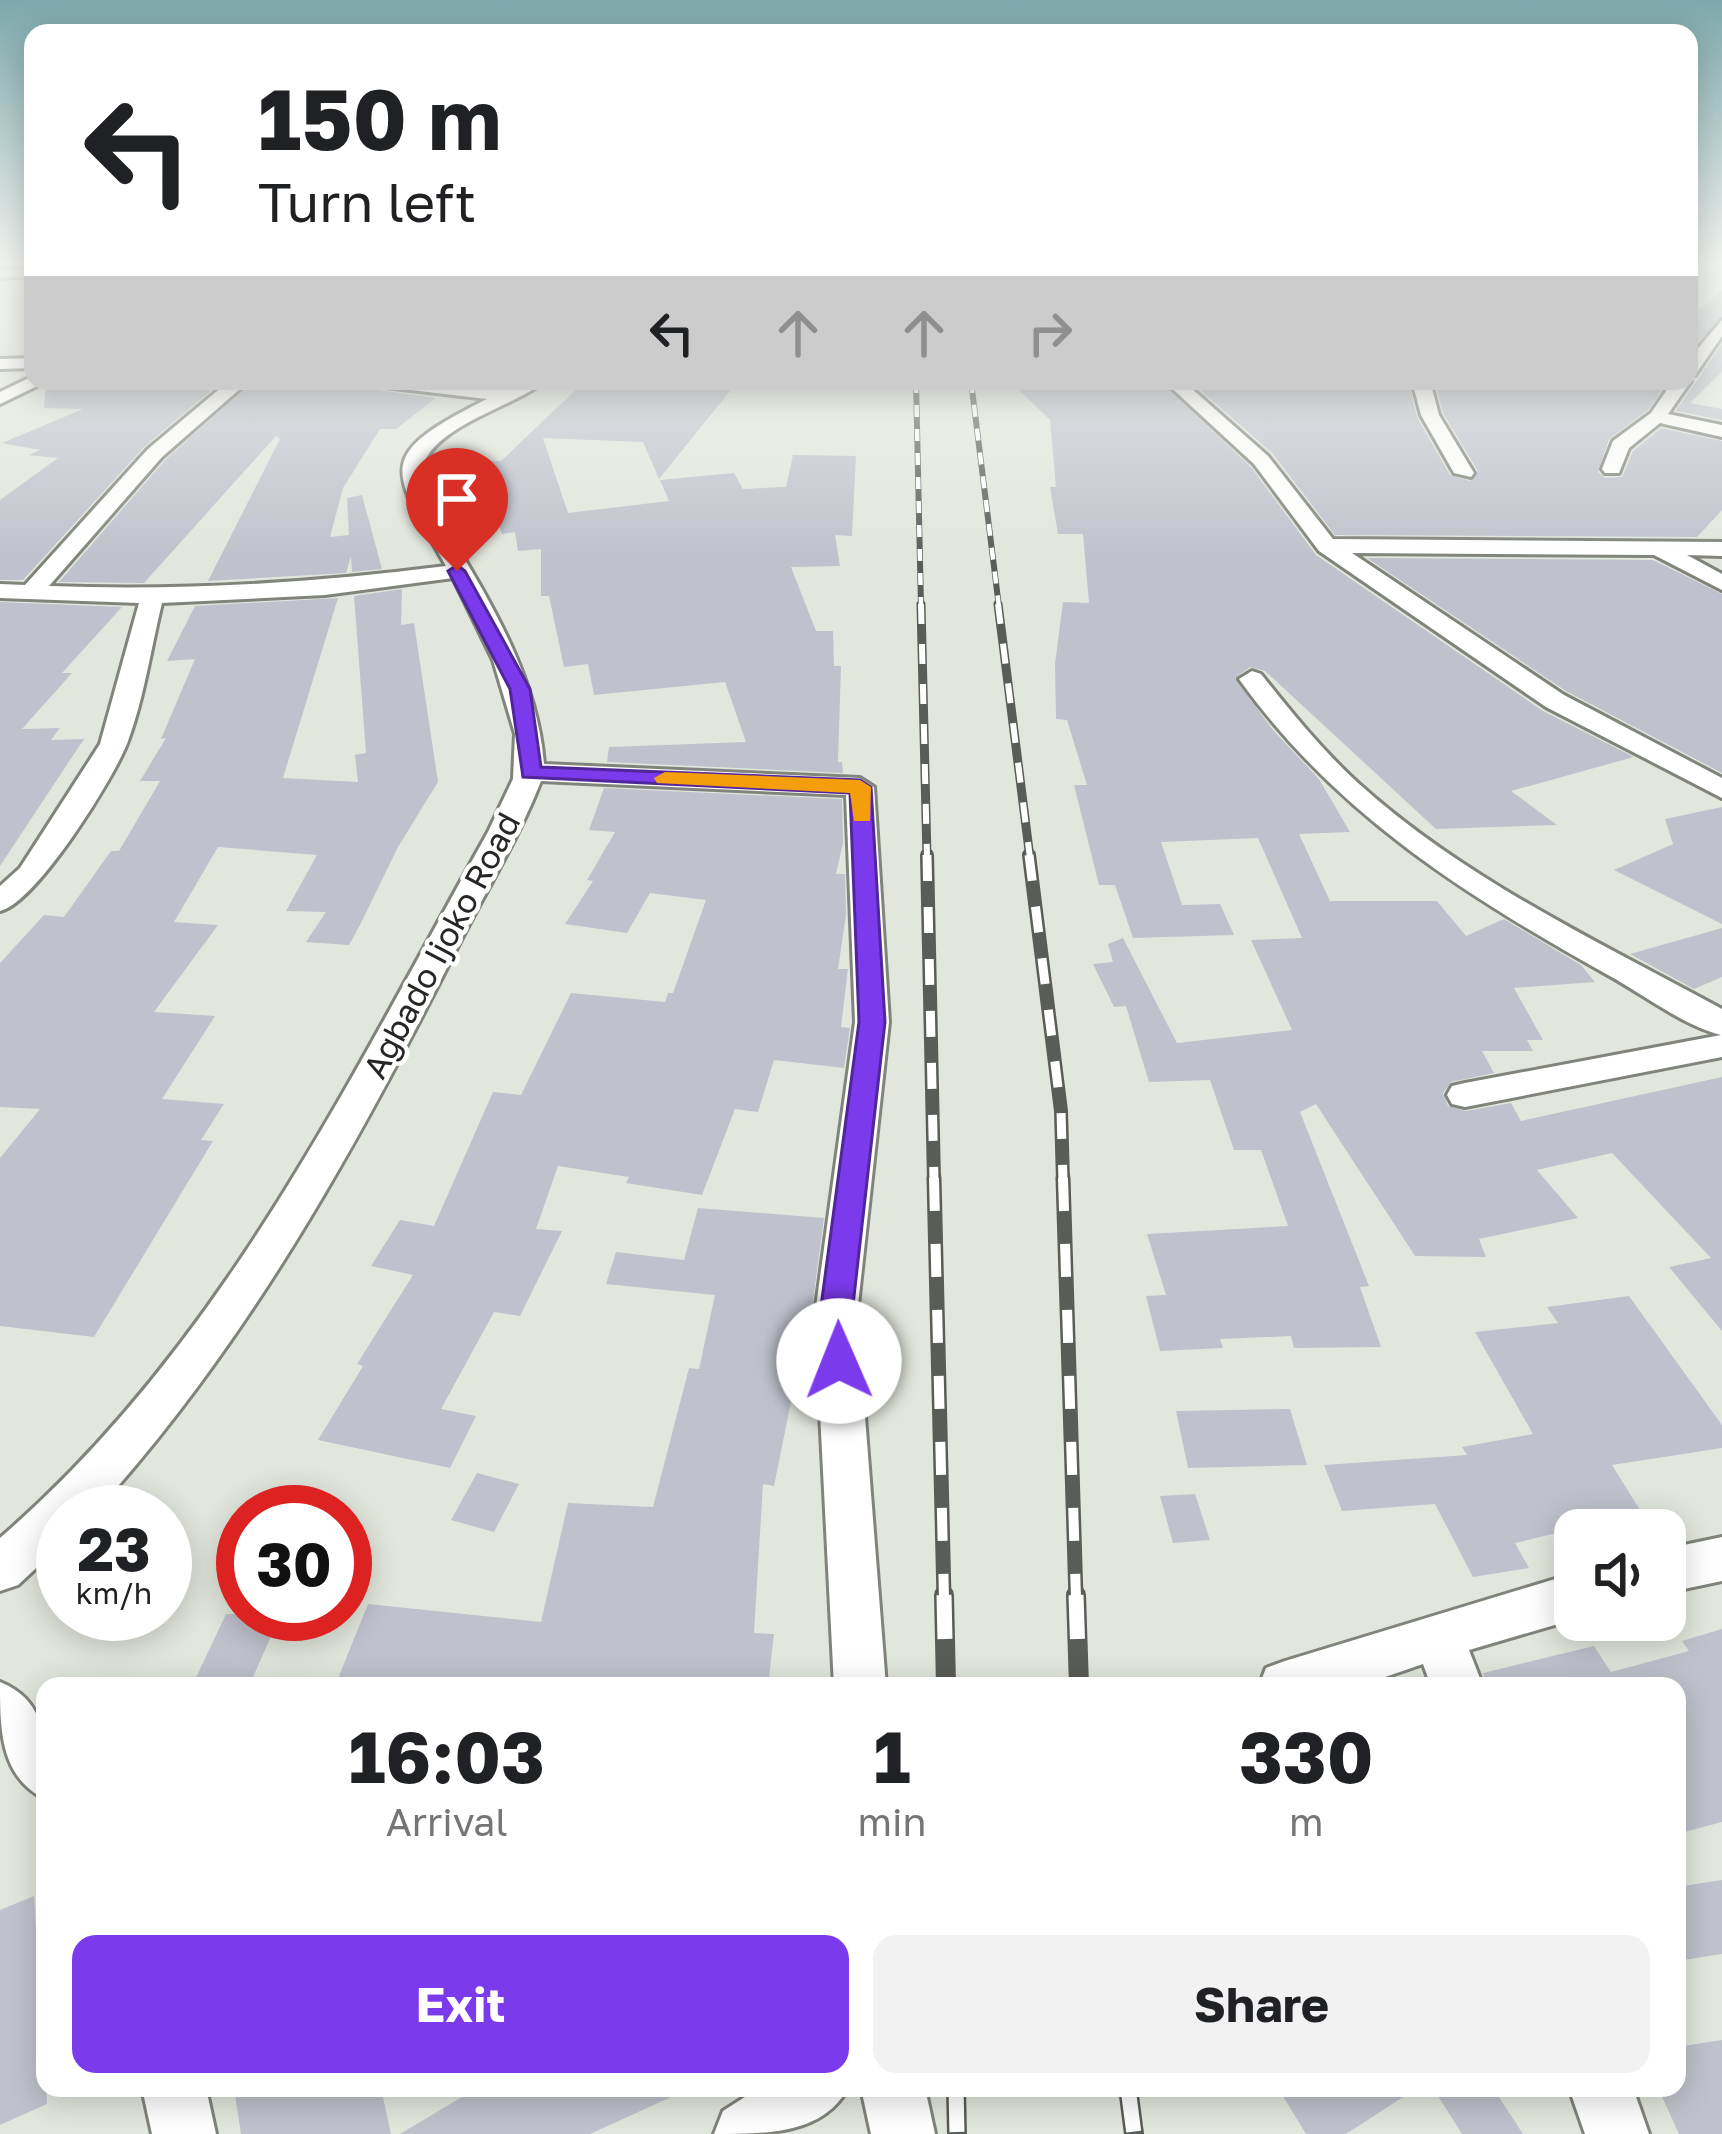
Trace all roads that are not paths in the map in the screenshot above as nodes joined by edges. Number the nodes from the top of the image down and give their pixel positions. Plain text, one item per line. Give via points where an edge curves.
1 (229, 390) edge
2 (518, 390) edge
3 (1183, 390) edge
4 (1423, 390) edge
5 (1676, 390) edge
6 (1657, 417) junction
7 (1722, 431) edge
8 (1612, 469) dead end
9 (1464, 473) dead end
10 (1327, 546) junction
11 (1657, 549) junction
12 (1722, 549) edge
13 (457, 571) junction
14 (1722, 584) edge
15 (32, 591) junction
16 (0, 592) edge
17 (152, 597) junction
18 (1252, 680) dead end
19 (531, 772) junction
20 (1722, 790) edge
21 (0, 902) edge
22 (1722, 1024) edge
23 (1722, 1046) edge
24 (1465, 1095) dead end
25 (88, 1485) edge
26 (36, 1536) edge
27 (1722, 1559) edge
28 (1686, 1567) edge
29 (0, 1569) edge
30 (1554, 1603) edge
31 (1438, 1635) junction
32 (859, 1677) edge
33 (1312, 1677) edge
34 (1454, 1677) edge
35 (0, 1708) edge
36 (36, 1758) edge
37 (176, 2097) edge
38 (802, 2097) edge
39 (895, 2097) edge
40 (1603, 2097) edge
41 (184, 2134) edge
42 (746, 2134) edge
43 (903, 2134) edge
44 (1617, 2134) edge

1 - 15 street via 155,453
2 - 13 street, Agbado Ijoko Road via 422,446 410,466 411,486
3 - 10 street via 1261,460
4 - 9 street
5 - 6 street
6 - 7 street
6 - 8 street via 1620,445
10 - 11 street
10 - 20 street via 1555,701
11 - 12 street
11 - 14 street
13 - 17 street
13 - 19 street, Agbado Ijoko Road via 520,689
15 - 16 street
15 - 17 street
17 - 21 street via 114,744 32,874
18 - 22 street via 1306,748 1423,848
19 - 25 street, Agbado Ijoko Road via 327,1161 167,1401
19 - 32 street via 860,787 872,1022 836,1314
23 - 24 street
26 - 29 street, Agbado Ijoko Road
27 - 28 street
30 - 31 street
31 - 33 street
31 - 34 street
35 - 36 street
37 - 41 street
38 - 42 street
39 - 43 street
40 - 44 street

